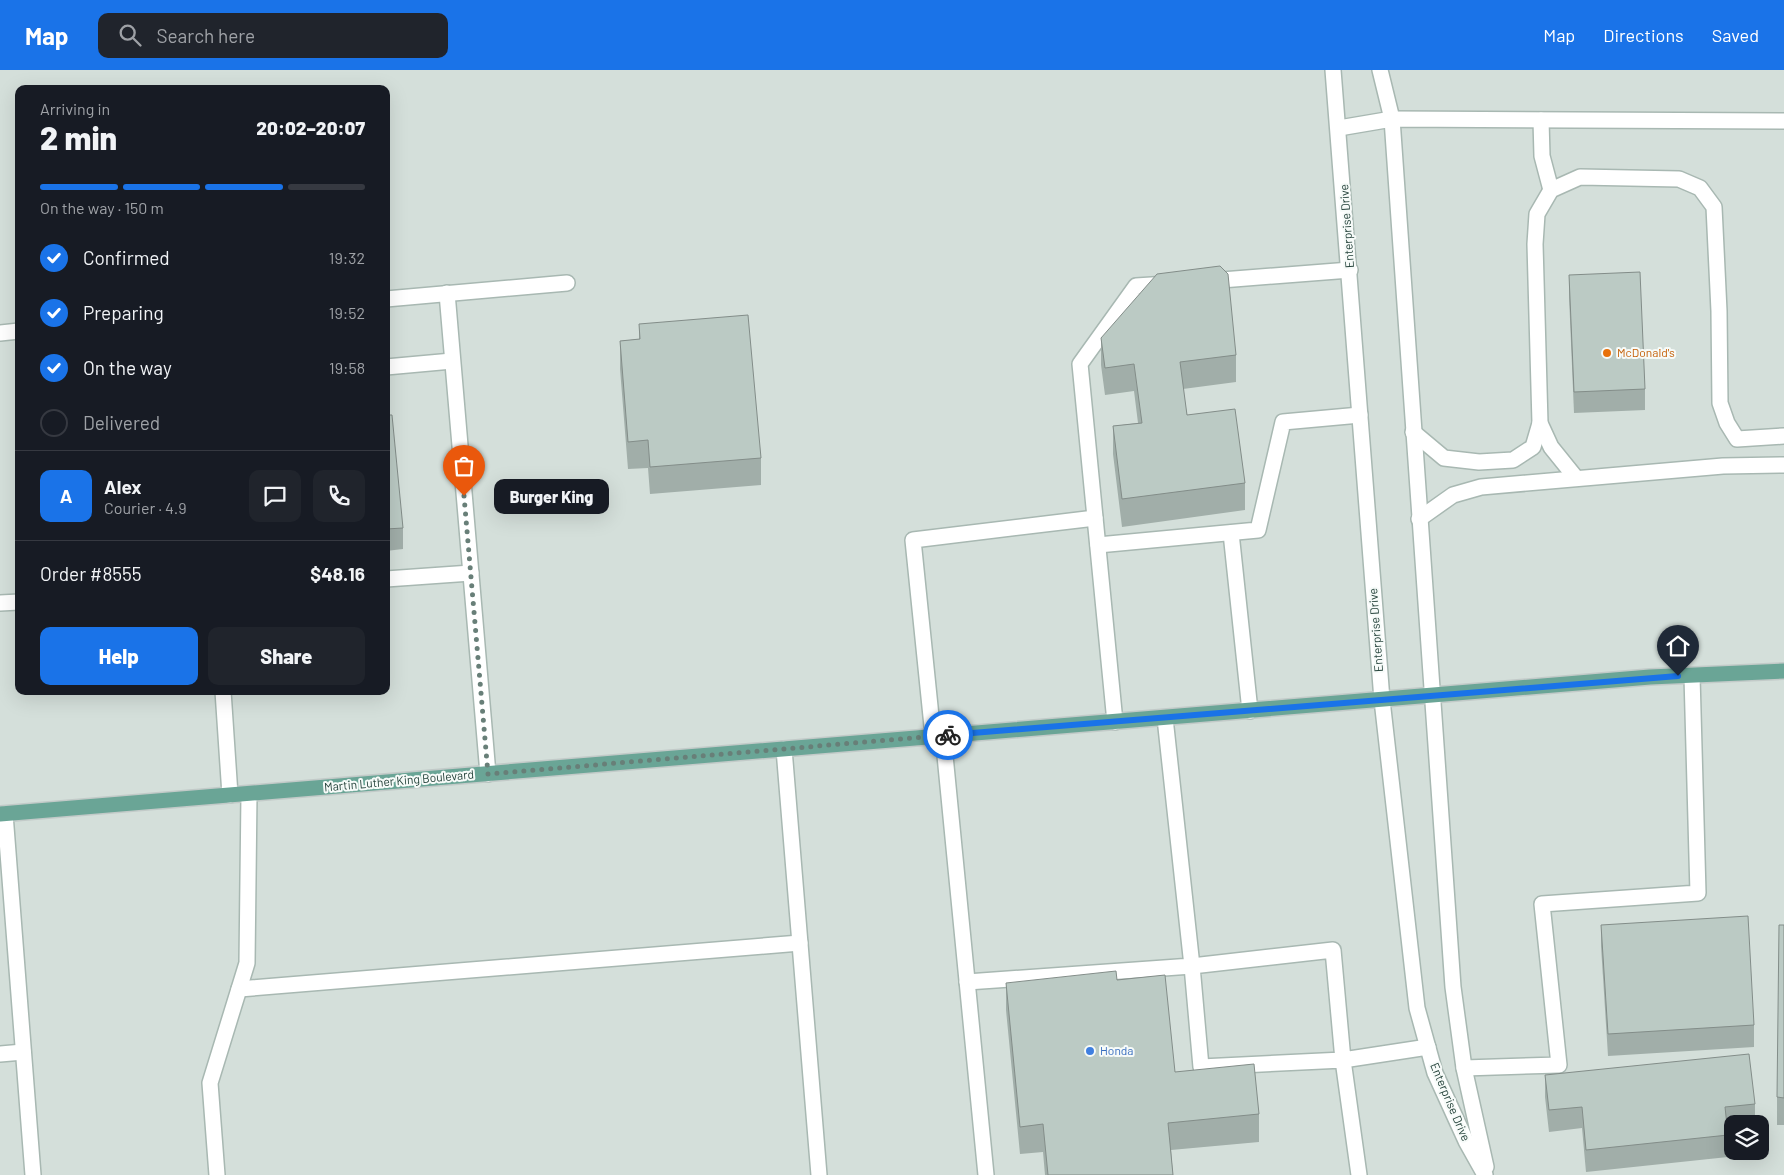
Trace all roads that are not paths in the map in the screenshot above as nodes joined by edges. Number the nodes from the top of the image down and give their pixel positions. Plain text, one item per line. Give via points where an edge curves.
1 (1334, 70) edge
2 (1380, 70) edge
3 (1392, 119) junction
4 (1541, 120) junction
5 (1784, 121) edge
6 (1339, 128) junction
7 (1551, 190) junction
8 (1350, 270) junction
9 (567, 283) dead end
10 (446, 294) junction
11 (390, 299) edge
12 (15, 332) edge
13 (0, 333) edge
14 (452, 361) junction
15 (390, 367) edge
16 (1360, 414) junction
17 (1540, 423) junction
18 (1413, 432) junction
19 (1784, 436) edge
20 (1784, 464) edge
21 (1576, 478) junction
22 (1095, 518) junction
23 (1419, 519) junction
24 (1231, 533) junction
25 (1098, 545) junction
26 (471, 573) junction
27 (390, 580) edge
28 (15, 602) edge
29 (0, 603) edge
30 (1784, 671) edge
31 (1692, 676) junction
32 (223, 695) edge
33 (1432, 695) junction
34 (1382, 700) junction
35 (1250, 711) junction
36 (1166, 718) junction
37 (1115, 722) junction
38 (938, 736) junction
39 (784, 749) junction
40 (488, 774) junction
41 (249, 794) junction
42 (230, 795) junction
43 (2, 814) edge
44 (800, 943) junction
45 (1192, 966) junction
46 (967, 982) junction
47 (239, 990) junction
48 (1428, 1047) junction
49 (24, 1052) junction
50 (0, 1054) edge
51 (1343, 1060) junction
52 (1464, 1068) junction
53 (33, 1175) edge
54 (217, 1175) edge
55 (819, 1175) edge
56 (986, 1175) edge
57 (1359, 1175) edge
58 (1487, 1175) edge

1 - 6 street, Enterprise Drive
2 - 3 street, Enterprise Drive
3 - 4 street
3 - 6 street
3 - 18 street, Enterprise Drive
4 - 5 street
4 - 7 street via 1542,156
6 - 8 street, Enterprise Drive
7 - 17 street via 1537,214 1535,244
7 - 19 street via 1580,177 1679,179 1700,188 1714,207 1720,403 1737,439
8 - 16 street, Enterprise Drive
8 - 22 street via 1136,286 1080,364
9 - 10 street
10 - 11 street
10 - 14 street
12 - 13 street
14 - 15 street
14 - 26 street
16 - 24 street via 1283,422 1258,530
16 - 34 street, Enterprise Drive
17 - 18 street via 1533,447 1514,460 1478,462 1444,458
17 - 21 street via 1551,447
18 - 23 street, Enterprise Drive
20 - 21 street
21 - 23 street via 1481,487 1452,495
22 - 25 street
22 - 38 street via 914,540
23 - 33 street, Enterprise Drive
24 - 25 street
24 - 35 street
25 - 37 street
26 - 27 street
26 - 40 street
28 - 29 street
30 - 31 main road, Martin Luther King Boulevard
31 - 33 main road, Martin Luther King Boulevard
31 - 52 street via 1698,893 1542,904 1558,1064
32 - 42 street
33 - 34 main road, Martin Luther King Boulevard
33 - 52 street, Enterprise Drive via 1452,987
34 - 35 main road, Martin Luther King Boulevard
34 - 48 street, Enterprise Drive via 1417,1008
35 - 36 main road, Martin Luther King Boulevard
36 - 37 main road, Martin Luther King Boulevard
36 - 45 street
37 - 38 main road, Martin Luther King Boulevard
38 - 39 main road, Martin Luther King Boulevard
38 - 46 street
39 - 40 main road, Martin Luther King Boulevard
39 - 44 street
40 - 41 main road, Martin Luther King Boulevard
41 - 42 main road, Martin Luther King Boulevard
41 - 47 street via 247,963
42 - 43 main road, Martin Luther King Boulevard
43 - 49 street
44 - 47 street
44 - 55 street
45 - 46 street
45 - 51 street via 1201,1067
45 - 51 street via 1333,950
46 - 56 street
47 - 54 street via 210,1083
48 - 51 street
48 - 58 street, Enterprise Drive via 1435,1073 1466,1141
49 - 50 street
49 - 53 street
51 - 57 street
52 - 58 street, Enterprise Drive

